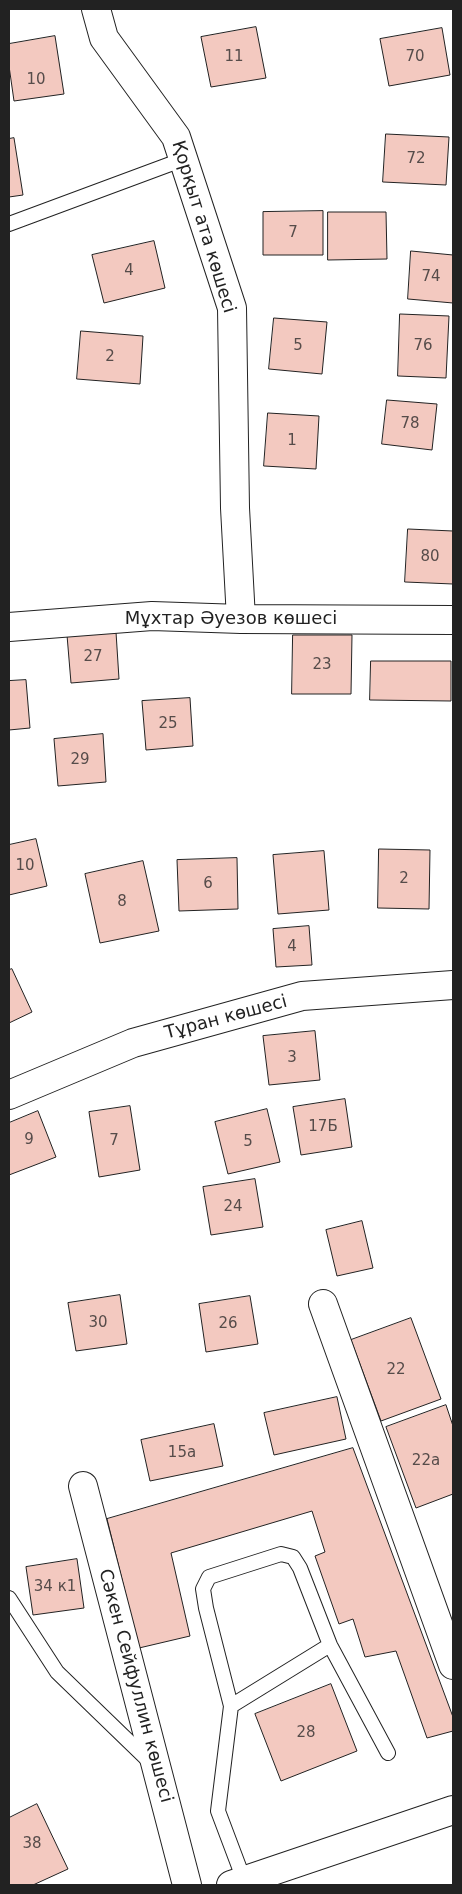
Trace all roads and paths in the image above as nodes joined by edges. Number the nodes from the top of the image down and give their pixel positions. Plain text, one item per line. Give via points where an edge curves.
1 (96, 9) edge
2 (184, 159) junction
3 (9, 224) edge
4 (240, 618) junction
5 (453, 620) edge
6 (9, 627) edge
7 (453, 985) edge
8 (9, 1095) edge
9 (323, 1304) dead end
10 (83, 1486) dead end
11 (9, 1598) edge
12 (330, 1646) junction
13 (453, 1665) edge
14 (231, 1706) junction
15 (388, 1753) dead end
16 (156, 1768) junction
17 (453, 1810) edge
18 (238, 1883) edge
19 (187, 1885) edge

1 - 2 street, Қорқыт ата көшесі via 104,38 176,137
2 - 3 lane
2 - 4 street, Қорқыт ата көшесі via 232,308
4 - 5 street, Мұхтар Әуезов көшесі
4 - 6 street, Мұхтар Әуезов көшесі via 152,616
7 - 8 street, Тұран көшесі via 302,996 133,1043
9 - 13 street
10 - 16 street, Сәкен Сейфуллин көшесі
11 - 16 lane via 57,1672
12 - 14 lane
12 - 14 lane via 293,1557 281,1554 209,1577 203,1589 206,1608
12 - 15 lane
14 - 18 lane via 218,1811
16 - 19 street, Сәкен Сейфуллин көшесі
17 - 18 street

